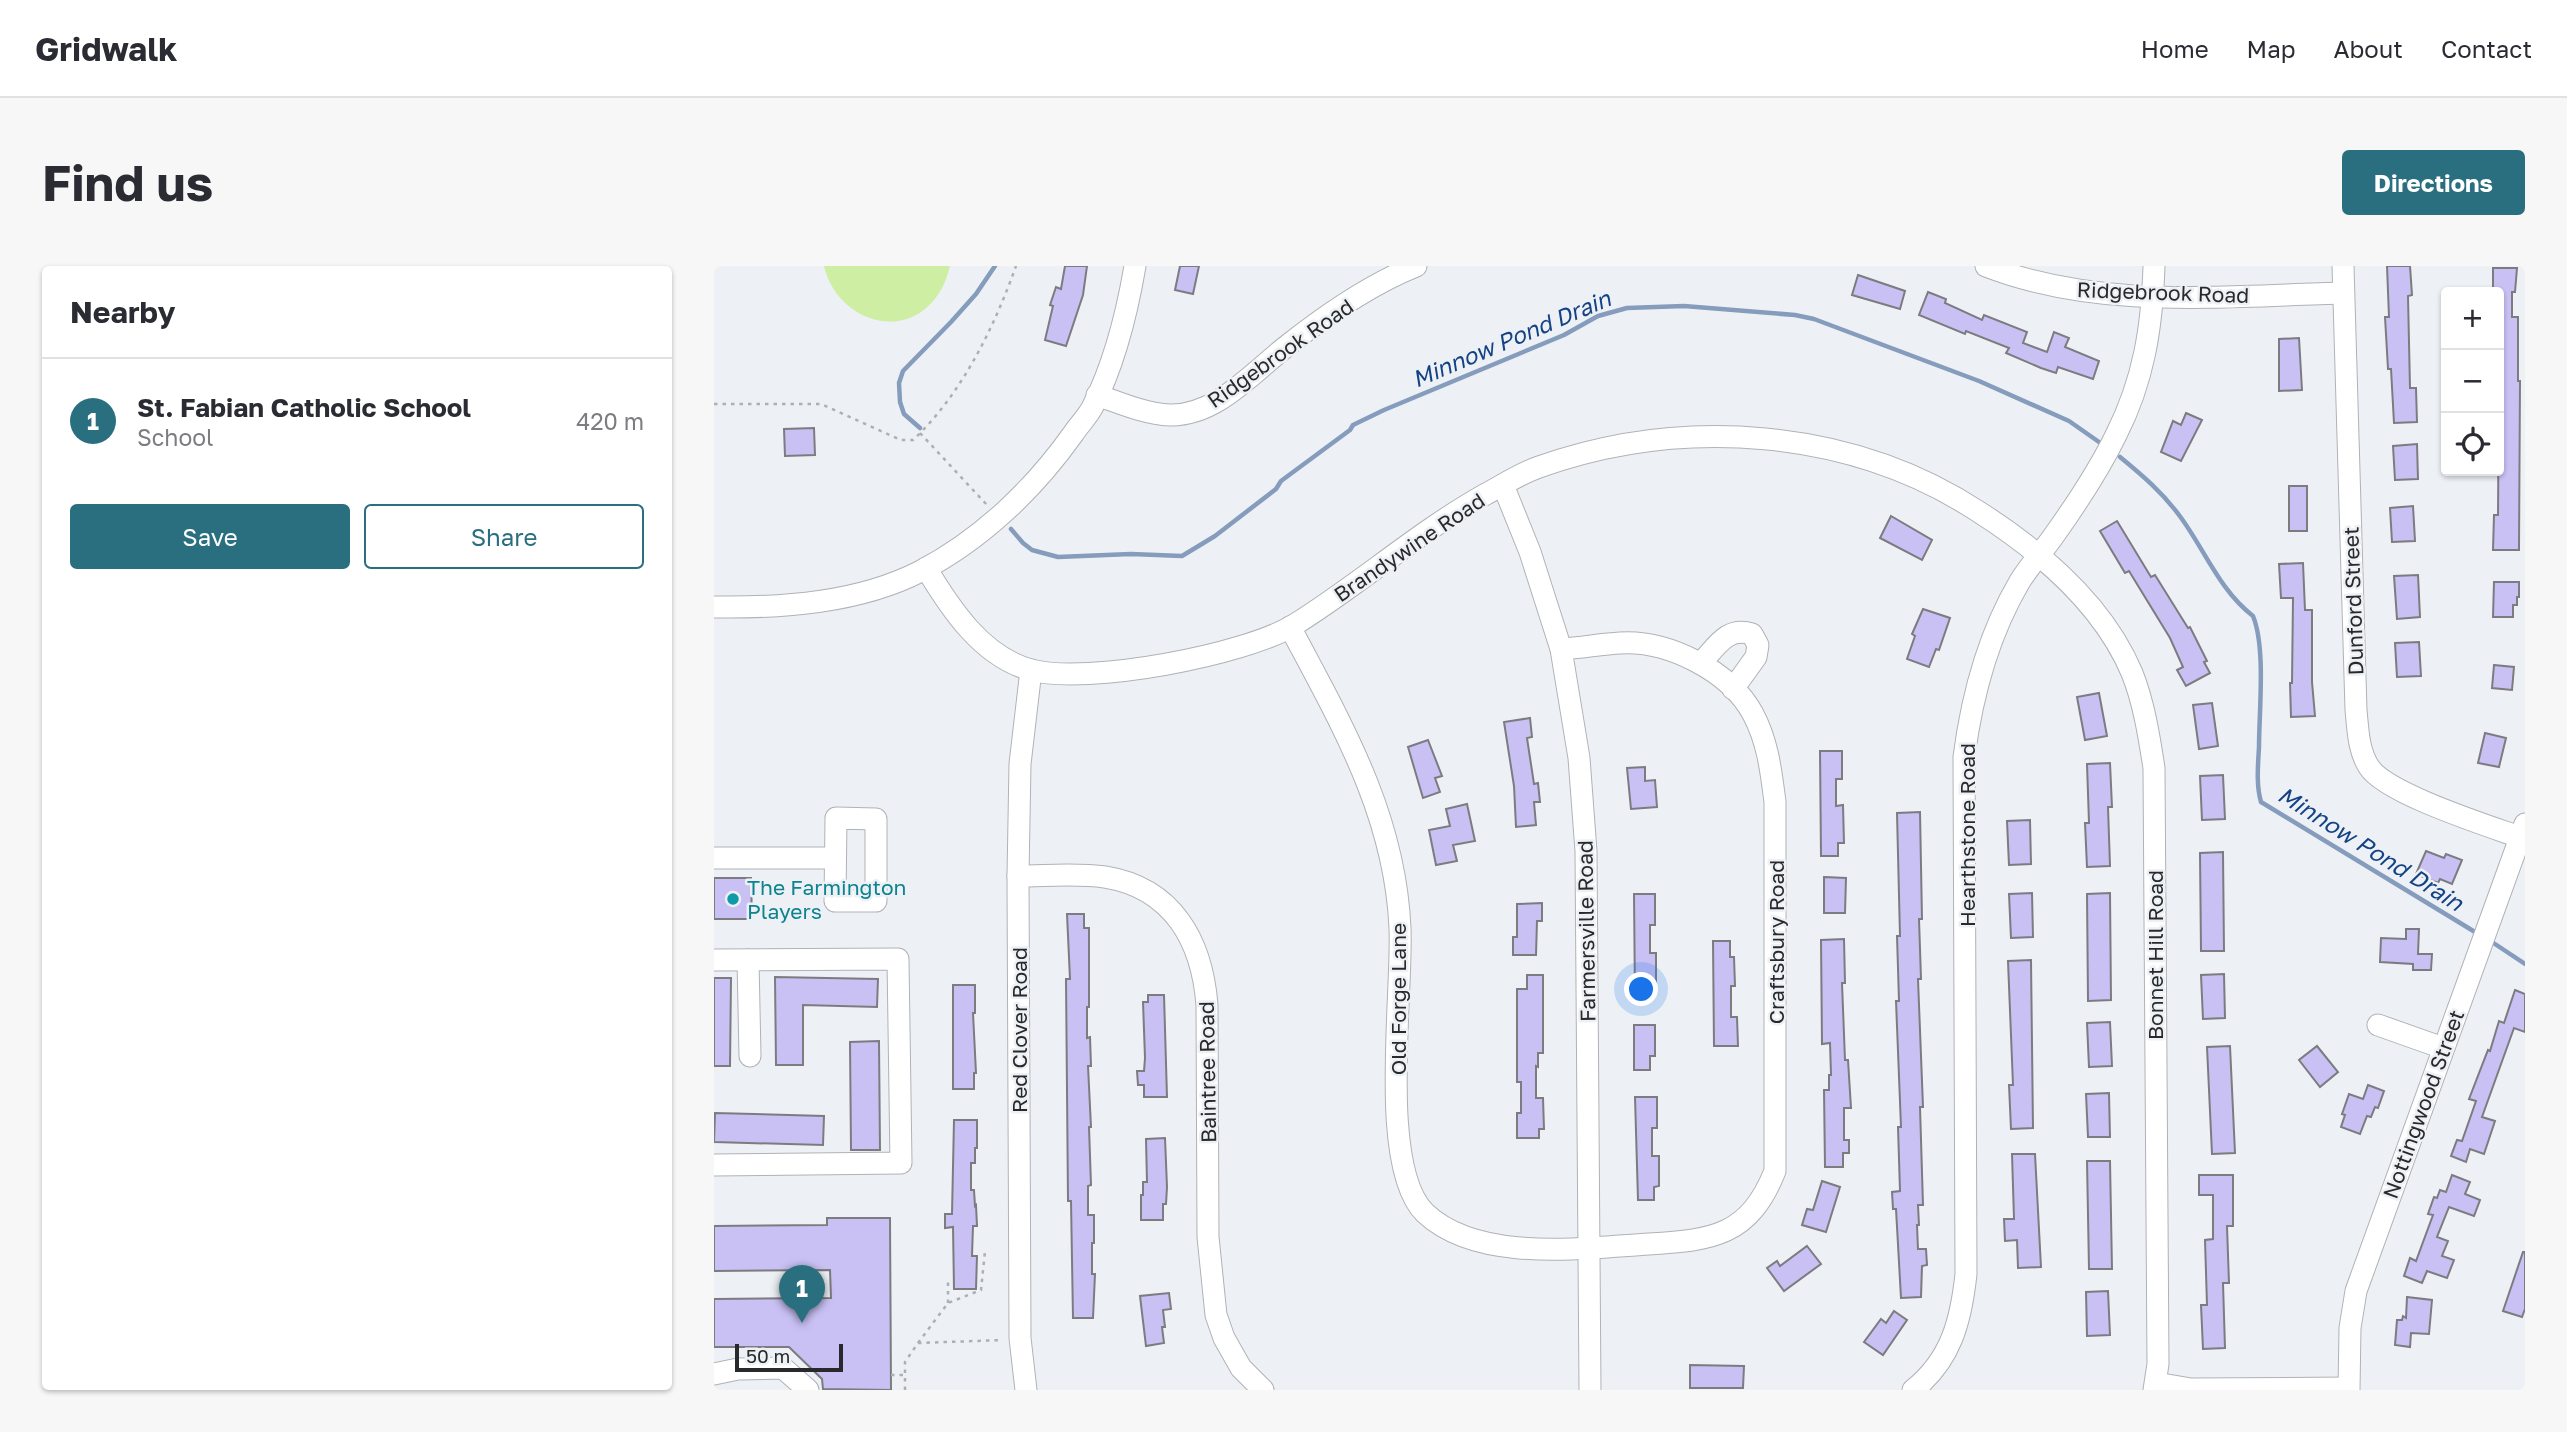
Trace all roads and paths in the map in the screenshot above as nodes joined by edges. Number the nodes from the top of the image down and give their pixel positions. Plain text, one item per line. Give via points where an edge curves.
1 (1016, 266) edge
2 (1135, 266) edge
3 (1416, 266) edge
4 (1986, 266) edge
5 (2154, 266) edge
6 (2343, 266) edge
7 (1395, 270) edge
8 (2343, 293) junction
9 (2153, 296) junction
10 (1097, 395) junction
11 (714, 404) edge
12 (920, 433) junction
13 (1503, 485) junction
14 (997, 517) junction
15 (2039, 555) junction
16 (926, 568) junction
17 (714, 607) edge
18 (1290, 628) junction
19 (1561, 649) junction
20 (1701, 663) junction
21 (1031, 670) junction
22 (1733, 689) junction
23 (2523, 833) edge
24 (714, 858) edge
25 (835, 858) dead end
26 (1018, 876) junction
27 (714, 960) edge
28 (748, 960) junction
29 (2378, 1025) dead end
30 (2443, 1048) junction
31 (750, 1056) dead end
32 (714, 1165) edge
33 (1590, 1248) junction
34 (985, 1251) dead end
35 (948, 1278) dead end
36 (948, 1303) junction
37 (1020, 1338) junction
38 (918, 1343) junction
39 (891, 1375) dead end
40 (905, 1375) junction
41 (725, 1378) edge
42 (774, 1379) edge
43 (2155, 1387) edge
44 (2180, 1389) edge
45 (2348, 1389) edge
46 (808, 1390) edge
47 (905, 1390) edge
48 (1026, 1390) edge
49 (1263, 1390) edge
50 (1590, 1390) edge
51 (1913, 1390) edge

1 - 12 path via 972,361
2 - 10 street via 1109,368
3 - 7 street, Ridgebrook Road
4 - 9 street, Ridgebrook Road via 2076,291
5 - 9 street, Hearthstone Road
6 - 8 street, Dunford Street
7 - 10 street, Ridgebrook Road via 1217,401 1194,411 1161,414
8 - 9 street, Ridgebrook Road
8 - 23 street, Dunford Street via 2356,710 2361,746 2376,777 2410,796
9 - 15 street, Hearthstone Road via 2146,355 2117,435
10 - 14 street via 1056,457
11 - 12 path via 821,404 903,440 913,440
12 - 14 path
13 - 15 street, Brandywine Road via 1538,467 1640,442 1688,437 1778,440 1830,448 1914,476 1962,500
13 - 18 street, Brandywine Road via 1457,510
13 - 19 street, Farmersville Road
14 - 16 street
15 - 43 street, Bonnet Hill Road via 2081,596 2132,672 2154,768
15 - 51 street, Hearthstone Road via 1997,627 1970,710 1964,757 1965,1285 1947,1353
16 - 17 street via 841,597
16 - 21 street, Brandywine Road via 967,627 990,648
18 - 21 street, Brandywine Road via 1245,646 1164,665 1066,674
18 - 33 street, Old Forge Lane via 1354,748 1385,838 1400,926 1398,1116 1402,1168 1412,1197 1449,1230 1475,1241 1505,1248
19 - 20 street, Craftsbury Road via 1650,645 1672,649
19 - 33 street, Farmersville Road via 1579,758 1586,851
20 - 22 street, Craftsbury Road
20 - 22 street via 1730,633 1752,635 1758,645 1756,657
21 - 26 street, Red Clover Road via 1020,764
22 - 33 street, Craftsbury Road via 1752,713 1767,748 1775,802 1775,1171 1757,1208 1737,1226 1699,1241
23 - 30 street, Nottingwood Street
24 - 25 street
26 - 37 street, Red Clover Road
26 - 49 street, Baintree Road via 1104,877 1131,883 1173,912 1187,932 1205,977 1208,1237 1216,1315 1241,1368
27 - 28 street
28 - 31 street
28 - 32 street via 898,958 901,1163
29 - 30 street
30 - 45 street, Nottingwood Street via 2356,1291
33 - 50 street, Farmersville Road
34 - 36 path via 981,1290
35 - 36 path
36 - 38 path
37 - 38 path
37 - 48 street, Red Clover Road
38 - 40 path via 905,1362
39 - 40 path
40 - 47 path
41 - 42 street
42 - 46 street via 783,1368
43 - 44 street
44 - 45 street

